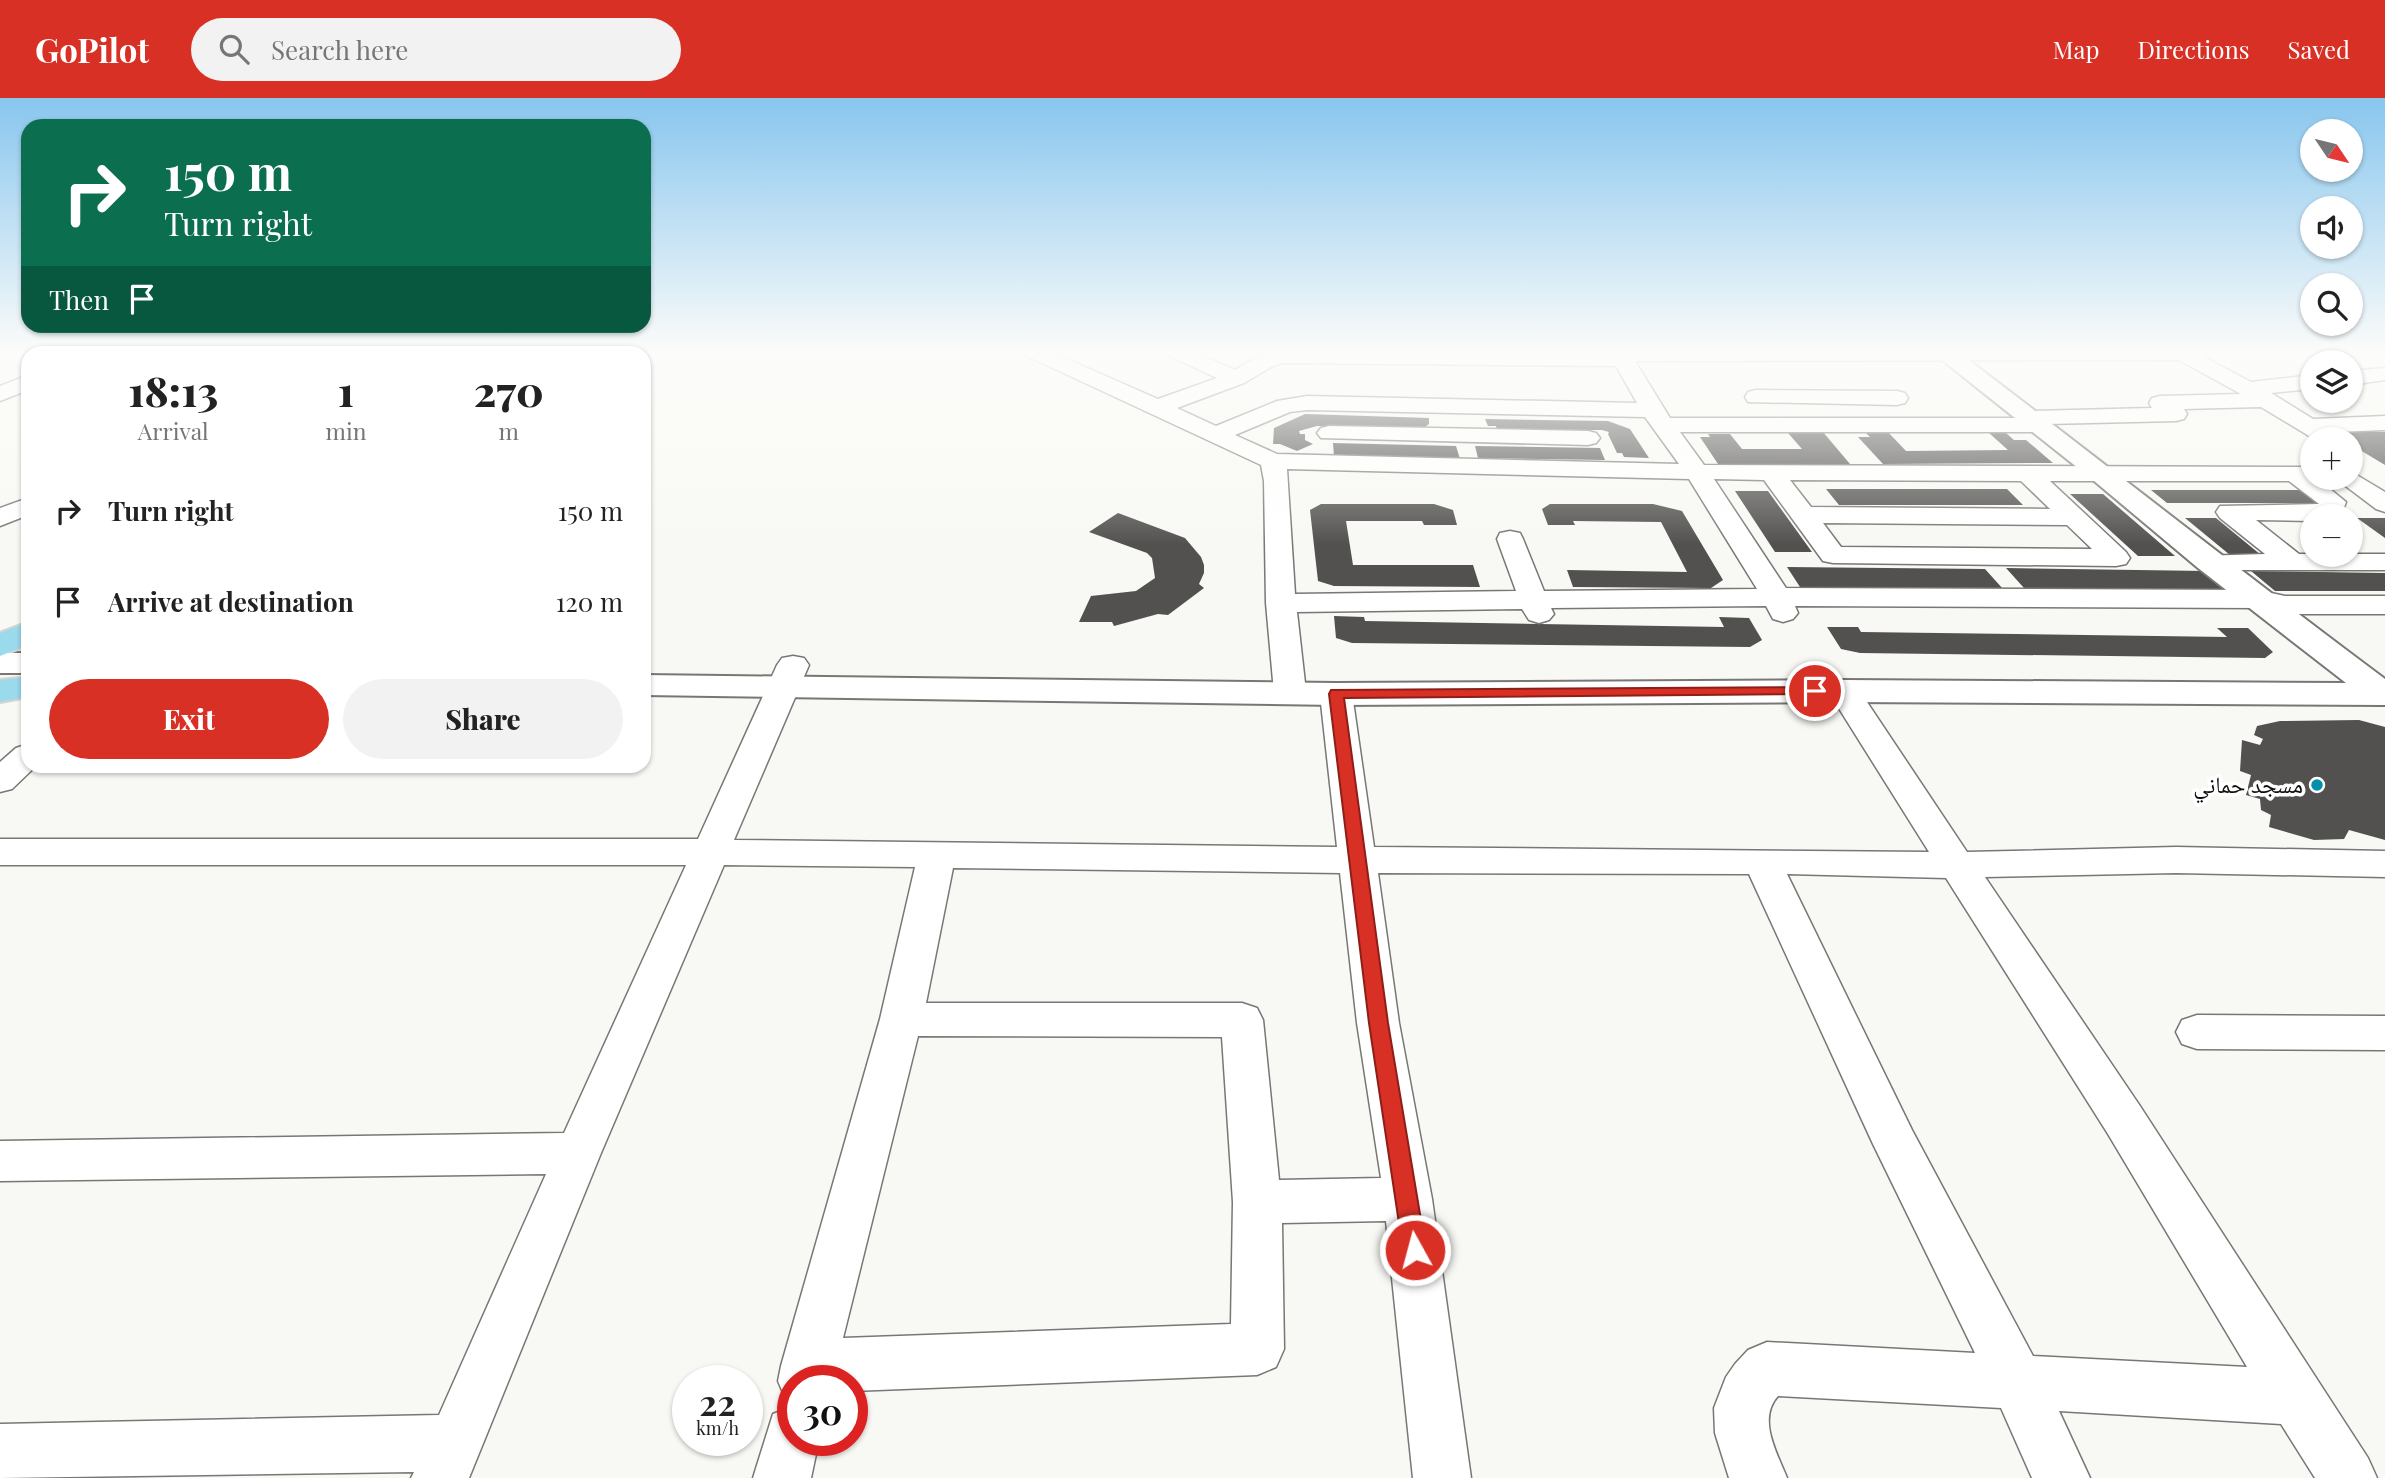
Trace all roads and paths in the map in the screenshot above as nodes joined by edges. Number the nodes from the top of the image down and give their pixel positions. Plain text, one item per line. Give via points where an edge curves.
1 (1176, 416) edge
2 (1258, 416) edge
3 (1459, 416) edge
4 (1645, 416) edge
5 (1770, 416) edge
6 (1914, 416) edge
7 (2026, 416) edge
8 (2127, 416) edge
9 (2293, 416) edge
10 (1657, 417) junction
11 (2032, 421) junction
12 (2385, 423) edge
13 (1776, 425) junction
14 (1922, 425) junction
15 (2311, 427) edge
16 (2359, 427) edge
17 (1329, 433) dead end
18 (1214, 435) junction
19 (1462, 435) junction
20 (1587, 438) dead end
21 (1273, 461) junction
22 (2363, 461) edge
23 (1470, 466) junction
24 (1697, 472) junction
25 (1772, 472) junction
26 (2029, 474) junction
27 (2102, 474) junction
28 (2300, 474) edge
29 (2383, 474) edge
30 (2363, 475) edge
31 (2363, 486) edge
32 (2321, 490) edge
33 (21, 495) edge
34 (2385, 503) edge
35 (0, 505) edge
36 (21, 509) edge
37 (1803, 515) junction
38 (2072, 517) junction
39 (0, 518) edge
40 (1510, 539) dead end
41 (2208, 562) junction
42 (2292, 562) junction
43 (2385, 562) edge
44 (2385, 605) edge
45 (1535, 607) junction
46 (1781, 607) junction
47 (1282, 608) junction
48 (2275, 608) junction
49 (21, 616) edge
50 (0, 626) edge
51 (21, 636) edge
52 (0, 646) edge
53 (0, 663) edge
54 (21, 663) edge
55 (651, 666) edge
56 (787, 676) junction
57 (0, 680) edge
58 (21, 680) edge
59 (1289, 681) junction
60 (651, 685) edge
61 (2378, 685) edge
62 (21, 688) edge
63 (0, 691) edge
64 (1844, 691) junction
65 (1336, 694) junction
66 (21, 762) edge
67 (0, 781) edge
68 (0, 852) edge
69 (711, 852) junction
70 (937, 854) junction
71 (1356, 860) junction
72 (1762, 860) junction
73 (2385, 864) edge
74 (1954, 865) junction
75 (901, 1019) junction
76 (2197, 1032) dead end
77 (2385, 1033) edge
78 (578, 1153) junction
79 (0, 1161) edge
80 (1408, 1199) junction
81 (1257, 1202) junction
82 (809, 1365) edge
83 (868, 1370) edge
84 (2018, 1384) junction
85 (2294, 1397) junction
86 (0, 1452) edge
87 (788, 1456) edge
88 (447, 1460) edge
89 (79, 1465) edge
90 (782, 1478) edge
91 (1442, 1478) edge
92 (1758, 1478) edge
93 (2061, 1478) edge
94 (2348, 1478) edge

1 - 18 street
2 - 18 street
3 - 19 street
4 - 10 street
5 - 13 street
6 - 14 street
7 - 11 street
8 - 11 street
9 - 15 street
10 - 13 street
10 - 24 street
11 - 14 street
11 - 27 street
12 - 16 street
13 - 14 street
17 - 19 street
18 - 21 street
19 - 20 street
19 - 23 street
21 - 23 street
21 - 47 street
22 - 29 street
23 - 24 street
24 - 25 street
24 - 46 street
25 - 26 street
25 - 37 street
26 - 27 street
26 - 38 street
27 - 28 street
27 - 41 street
29 - 30 street
31 - 34 street
32 - 42 street via 2333,502 2330,513 2229,512
33 - 35 street
36 - 39 street
37 - 38 street
37 - 38 street via 1833,555 2116,558
40 - 45 street
41 - 42 street
41 - 48 street
42 - 43 street
44 - 48 street
45 - 46 street
45 - 47 street
46 - 48 street
47 - 59 street
48 - 61 street
49 - 50 main road
51 - 52 main road
53 - 54 street
55 - 56 street
56 - 59 street
56 - 60 street
56 - 69 street
57 - 58 street
59 - 61 street via 2136,673
59 - 65 street
61 - 64 street
62 - 63 main road
64 - 65 street
64 - 74 street
65 - 71 street
66 - 67 street
68 - 69 street
69 - 70 street
69 - 78 street
70 - 71 street
70 - 75 street
71 - 72 street
71 - 80 street
72 - 74 street
72 - 84 street via 1896,1144
73 - 74 street via 2176,860
74 - 85 street via 2124,1121
75 - 81 street via 1242,1020
75 - 82 street
76 - 77 street
78 - 79 street
78 - 88 street
80 - 81 street
80 - 91 street
81 - 83 street via 1257,1349
84 - 85 street
84 - 92 street via 1767,1369 1749,1386 1738,1418
84 - 93 street
85 - 94 street
86 - 89 street
87 - 90 street
88 - 89 street

